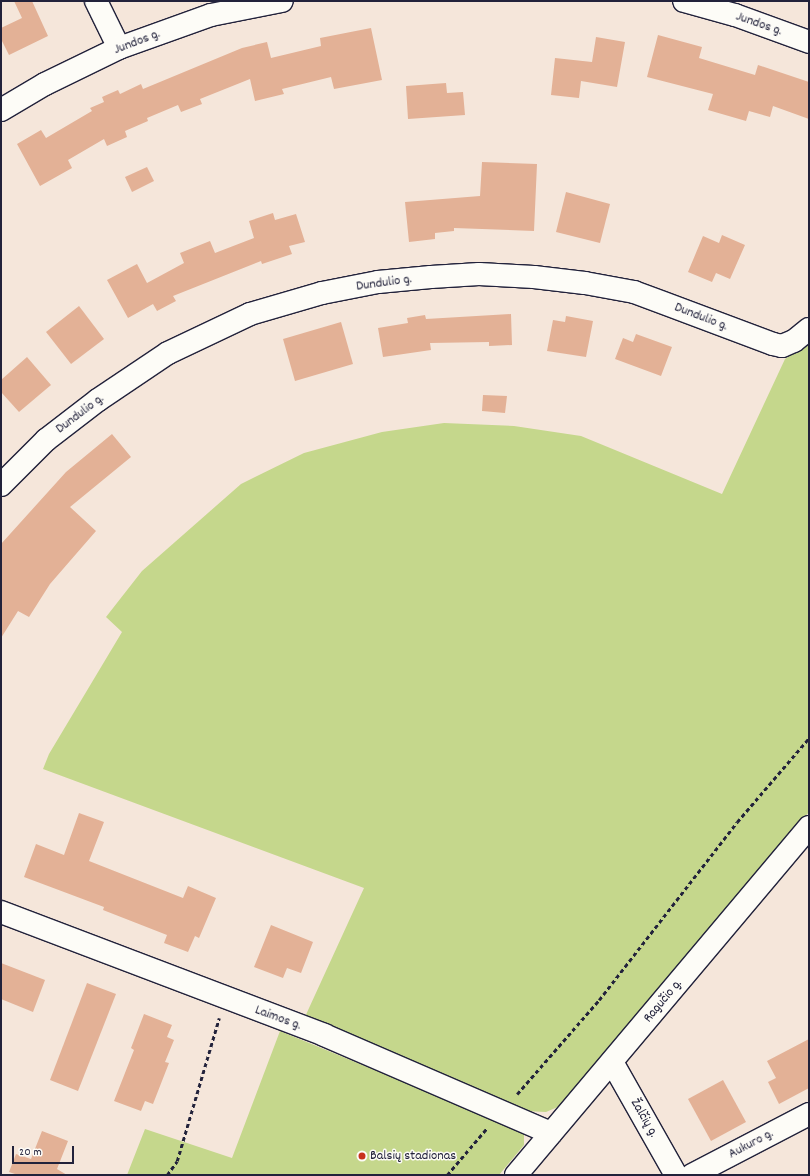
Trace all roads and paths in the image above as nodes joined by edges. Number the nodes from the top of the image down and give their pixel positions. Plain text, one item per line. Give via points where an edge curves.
1 (96, 1) edge
2 (282, 1) edge
3 (684, 1) edge
4 (809, 42) edge
5 (119, 48) junction
6 (1, 110) edge
7 (809, 329) edge
8 (1, 485) edge
9 (809, 738) edge
10 (809, 827) edge
11 (1, 912) edge
12 (225, 998) junction
13 (612, 1062) junction
14 (502, 1112) junction
15 (809, 1114) edge
16 (551, 1133) junction
17 (167, 1175) edge
18 (447, 1175) edge
19 (516, 1175) edge
20 (676, 1175) edge
21 (692, 1175) edge

1 - 5 street
2 - 5 street, Jundos g. via 211,15
3 - 4 street, Jundos g. via 736,15
5 - 6 street, Jundos g. via 45,84
7 - 8 street, Dundulio g. via 794,341 782,346 634,292 585,283 479,274 378,282 322,293 250,314 168,352 98,400 46,440
9 - 14 path via 737,822 598,1000
10 - 13 street, Ragučio g.
11 - 12 street, Laimos g.
12 - 14 street, Laimos g. via 324,1035
12 - 17 path via 177,1161
13 - 16 street, Ragučio g.
13 - 20 street, Žalčių g.
14 - 16 street, Laimos g.
14 - 18 path
15 - 21 street, Aukuro g.
16 - 19 street, Ragučio g.

